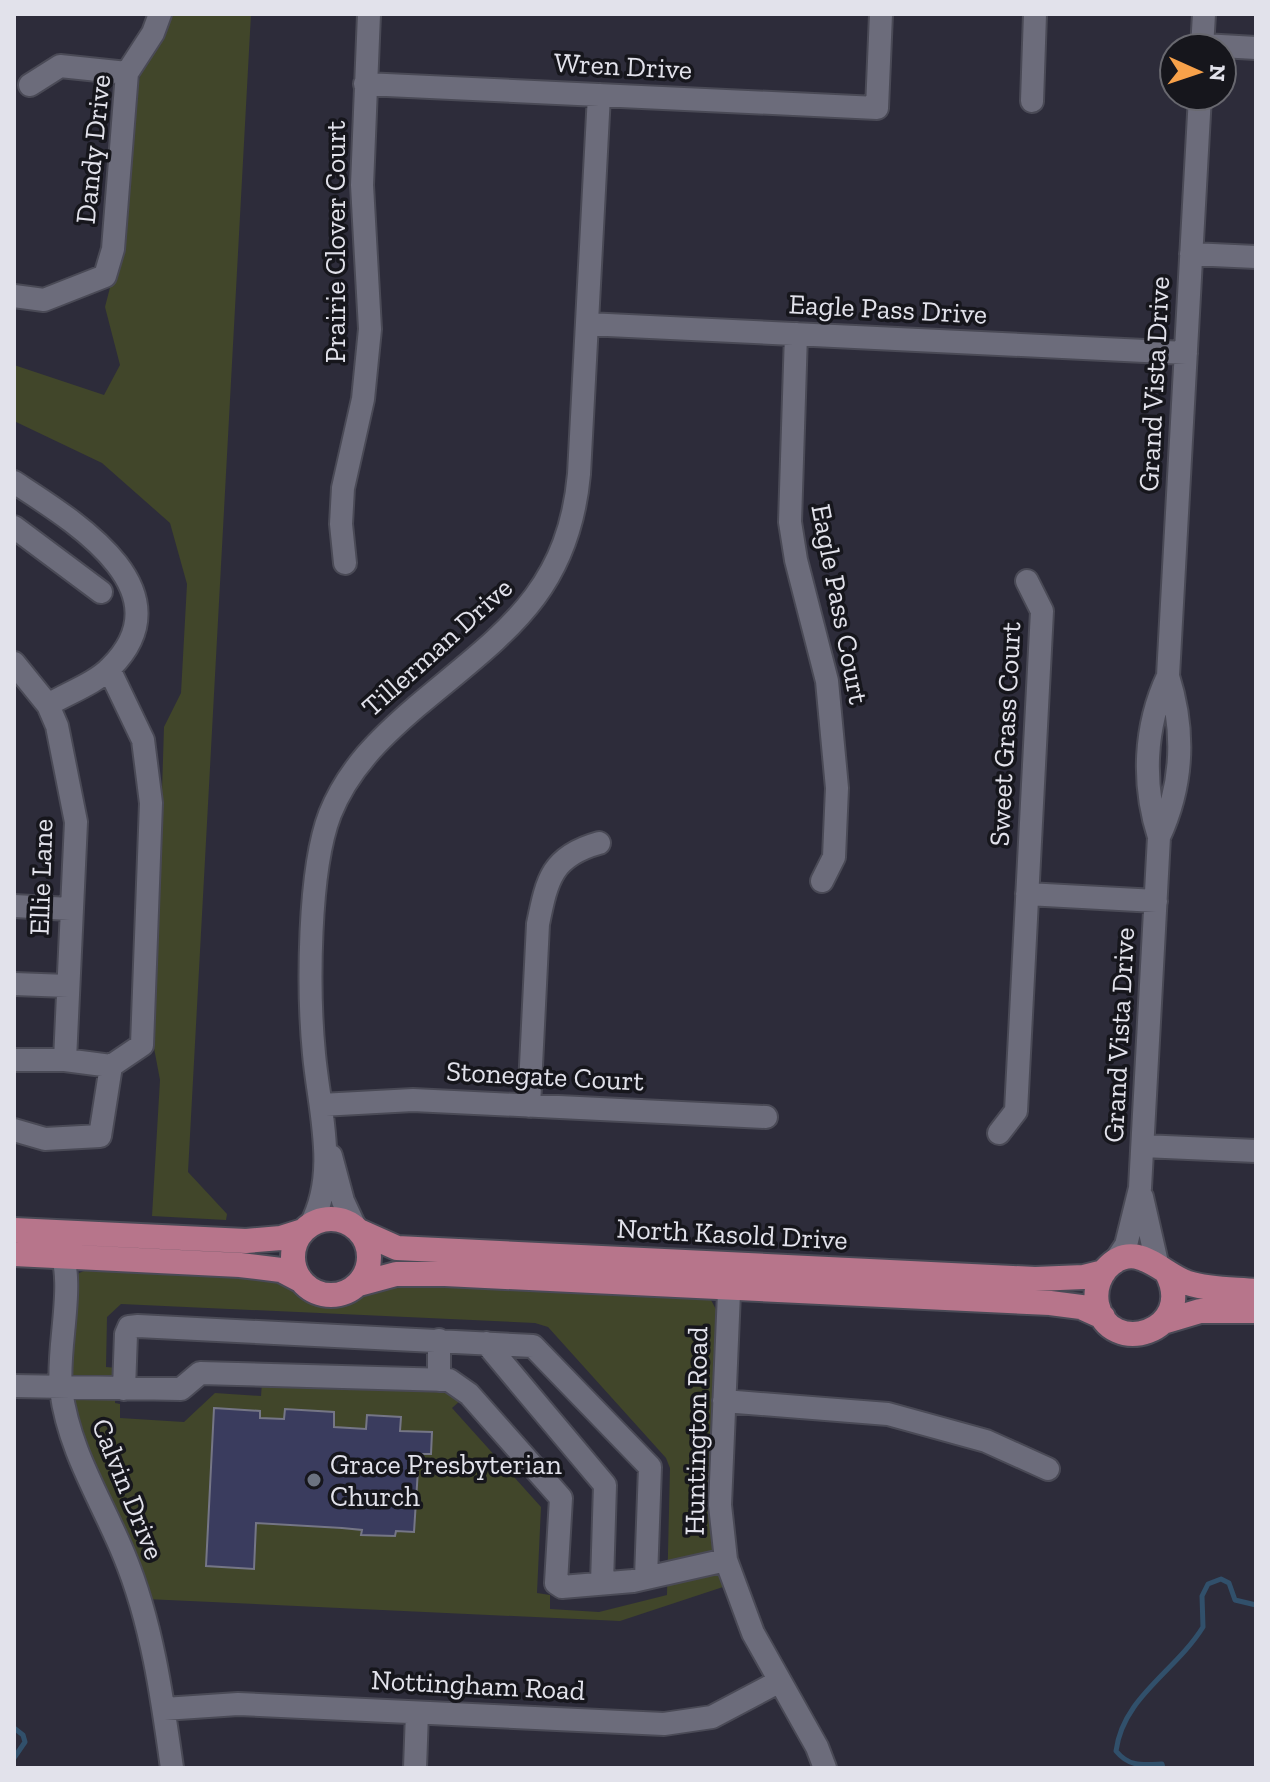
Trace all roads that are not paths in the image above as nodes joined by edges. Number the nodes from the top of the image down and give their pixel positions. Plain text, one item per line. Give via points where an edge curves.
1 (160, 14) edge
2 (369, 14) edge
3 (881, 14) edge
4 (1035, 14) edge
5 (127, 73) junction
6 (365, 84) junction
7 (30, 85) dead end
8 (599, 95) junction
9 (1032, 101) dead end
10 (1199, 112) edge
11 (1191, 254) junction
12 (1256, 257) edge
13 (14, 296) edge
14 (587, 324) junction
15 (796, 334) junction
16 (1186, 353) junction
17 (14, 482) edge
18 (70, 521) junction
19 (14, 527) edge
20 (47, 551) junction
21 (345, 563) dead end
22 (1027, 581) dead end
23 (101, 592) dead end
24 (14, 663) edge
25 (109, 669) junction
26 (1168, 676) junction
27 (48, 705) junction
28 (1159, 837) junction
29 (599, 843) dead end
30 (822, 881) dead end
31 (1027, 894) junction
32 (1156, 901) junction
33 (14, 906) edge
34 (70, 909) junction
35 (14, 984) edge
36 (68, 986) junction
37 (14, 1060) edge
38 (65, 1060) junction
39 (111, 1066) junction
40 (321, 1105) junction
41 (529, 1106) junction
42 (766, 1117) dead end
43 (14, 1130) edge
44 (999, 1133) dead end
45 (325, 1140) junction
46 (1143, 1146) junction
47 (1256, 1151) edge
48 (1140, 1188) junction
49 (307, 1228) junction
50 (357, 1229) junction
51 (14, 1230) edge
52 (53, 1232) junction
53 (14, 1254) edge
54 (66, 1256) junction
55 (1109, 1267) junction
56 (1162, 1268) junction
57 (730, 1276) junction
58 (300, 1280) junction
59 (359, 1284) junction
60 (1256, 1291) edge
61 (1256, 1311) edge
62 (1103, 1317) junction
63 (1163, 1322) junction
64 (439, 1340) junction
65 (486, 1343) junction
66 (439, 1380) junction
67 (14, 1386) edge
68 (61, 1388) junction
69 (124, 1389) junction
70 (724, 1401) junction
71 (1048, 1469) dead end
72 (726, 1560) junction
73 (646, 1578) junction
74 (602, 1583) junction
75 (780, 1681) junction
76 (164, 1709) junction
77 (417, 1713) junction
78 (172, 1768) edge
79 (415, 1768) edge
80 (825, 1768) edge

1 - 5 street, Dandy Drive
2 - 6 street, Prairie Clover Court
3 - 8 street, Wren Drive via 877,108
4 - 9 street
5 - 7 street via 60,66
5 - 13 street, Dandy Drive via 113,249 105,276 44,300
6 - 8 street, Wren Drive
6 - 21 street, Prairie Clover Court via 362,185 370,329 363,399 343,488
8 - 14 street, Tillerman Drive
10 - 11 street, Grand Vista Drive
11 - 12 street
11 - 16 street, Grand Vista Drive
14 - 15 street, Eagle Pass Drive
14 - 40 street, Tillerman Drive via 577,504 560,559 512,626 366,753 329,817 317,869 310,996
15 - 16 street, Eagle Pass Drive
15 - 30 street, Eagle Pass Court via 790,522 827,681 837,788 834,857
16 - 26 street, Grand Vista Drive
17 - 18 street
18 - 20 street
18 - 25 street via 112,556 130,581 137,619 127,648
19 - 20 street
20 - 23 street
22 - 31 street, Sweet Grass Court via 1042,611
24 - 27 street, Ellie Lane
25 - 27 street
25 - 39 street via 143,740 151,803 142,1045
26 - 28 street, Grand Vista Drive via 1147,754
26 - 28 street, Grand Vista Drive via 1181,757
27 - 34 street, Ellie Lane via 64,751 76,822
28 - 32 street, Grand Vista Drive
29 - 41 street via 573,850 561,861 543,901
31 - 32 street
31 - 44 street, Sweet Grass Court via 1016,1111
32 - 46 street, Grand Vista Drive
33 - 34 street
34 - 36 street, Ellie Lane
35 - 36 street
36 - 38 street, Ellie Lane
37 - 38 street
38 - 39 street
39 - 43 street via 100,1136 45,1139
40 - 41 street, Stonegate Court via 397,1100
40 - 45 street, Tillerman Drive
41 - 42 street, Stonegate Court
45 - 49 street, Tillerman Drive via 323,1197
45 - 50 street, Tillerman Drive
46 - 47 street
46 - 48 street, Grand Vista Drive
48 - 55 street, Grand Vista Drive via 1126,1245
48 - 56 street, Grand Vista Drive
49 - 50 main road via 333,1219
49 - 52 main road via 281,1238 246,1241
49 - 58 main road via 293,1255
50 - 57 main road, North Kasold Drive via 397,1248
50 - 59 main road via 370,1258
51 - 52 main road
52 - 54 street
53 - 54 main road
54 - 58 main road via 266,1267
54 - 68 street, Calvin Drive
55 - 56 main road via 1135,1257
55 - 57 main road, North Kasold Drive via 1084,1277 1035,1279
55 - 62 main road via 1096,1294
56 - 60 main road via 1191,1284
56 - 63 main road via 1172,1283 1173,1304
57 - 59 main road, North Kasold Drive via 423,1273
57 - 62 main road, North Kasold Drive via 1050,1303 1081,1307
57 - 70 street, Huntington Road
58 - 59 main road via 332,1296
61 - 63 main road via 1200,1311
62 - 63 main road via 1132,1334 1146,1333
64 - 65 street
64 - 66 street
64 - 69 street via 129,1327
65 - 73 street via 533,1346 650,1467
65 - 74 street via 605,1485
66 - 69 street via 200,1373 181,1389
66 - 74 street via 449,1380 469,1394 561,1498 556,1583
67 - 68 street
68 - 69 street
68 - 76 street, Calvin Drive via 73,1442 125,1556
70 - 71 street via 888,1414 986,1441
70 - 72 street, Huntington Road via 720,1505
72 - 73 street
72 - 75 street, Huntington Road via 741,1608
73 - 74 street
75 - 77 street, Nottingham Road via 738,1705 687,1723
75 - 80 street, Huntington Road
76 - 77 street, Nottingham Road via 238,1704
76 - 78 street, Calvin Drive
77 - 79 street

